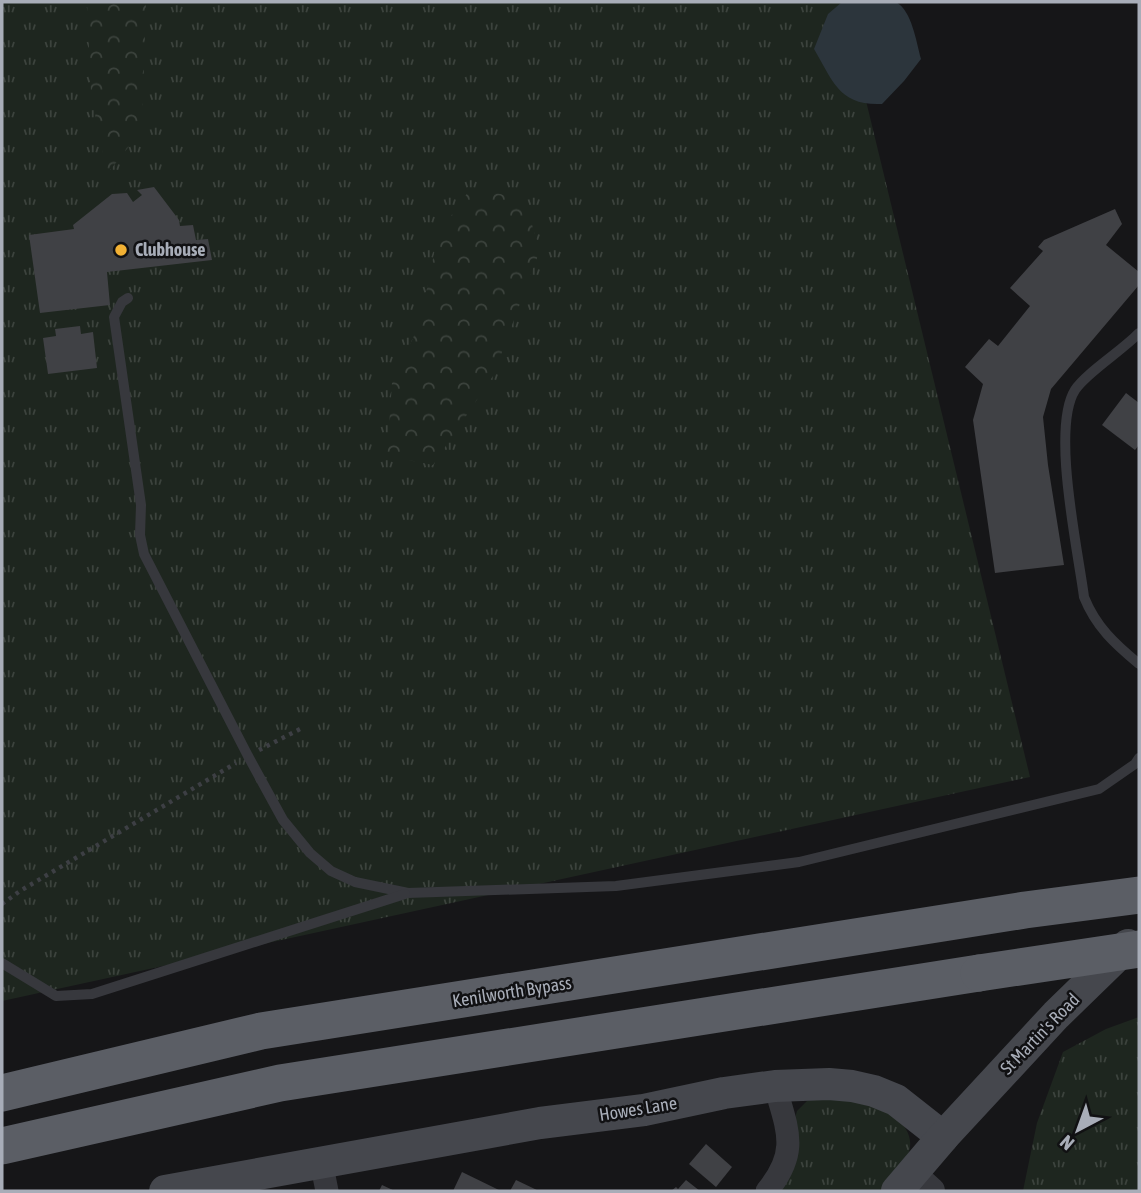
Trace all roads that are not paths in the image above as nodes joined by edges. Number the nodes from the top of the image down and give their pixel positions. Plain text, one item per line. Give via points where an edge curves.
1 (128, 298) dead end
2 (1139, 333) edge
3 (1139, 664) edge
4 (1139, 758) edge
5 (408, 893) junction
6 (1139, 895) edge
7 (1139, 934) edge
8 (1139, 948) edge
9 (2, 963) edge
10 (775, 1086) junction
11 (2, 1093) edge
12 (943, 1137) junction
13 (2, 1146) edge
14 (324, 1176) edge
15 (913, 1185) edge
16 (165, 1191) edge
17 (766, 1191) edge

1 - 5 lane via 114,317 144,554 283,820 331,870 355,882
2 - 3 lane via 1074,391 1064,431 1084,597 1101,629
4 - 5 lane via 1099,789 799,862 616,886
5 - 9 lane via 92,995 56,996
6 - 11 highway, Kenilworth Bypass via 261,1031
7 - 12 main road, St Martin's Road
8 - 13 highway, bridge via 280,1083
10 - 12 main road, Howes Lane via 829,1084 874,1091 896,1100
10 - 14 main road, Howes Lane via 540,1123
10 - 17 street via 789,1150 780,1175
12 - 15 main road, St Martin's Road
14 - 16 main road, Howes Lane

